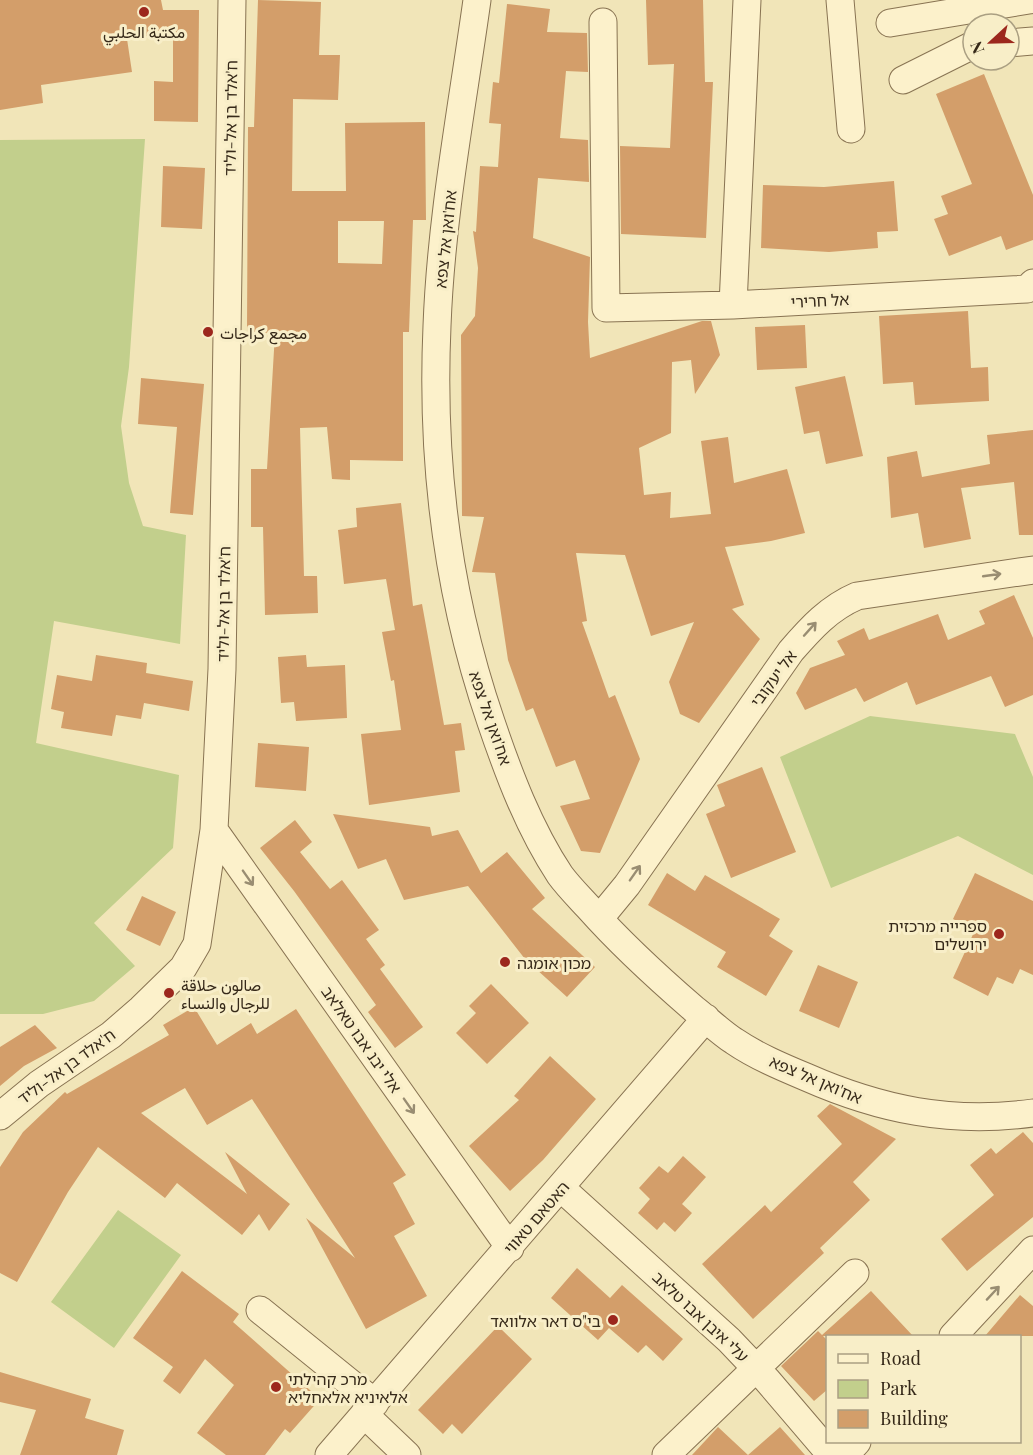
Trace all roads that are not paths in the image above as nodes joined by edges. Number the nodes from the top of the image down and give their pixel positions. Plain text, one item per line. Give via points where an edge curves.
1 (232, 0) edge
2 (477, 0) edge
3 (747, 0) edge
4 (840, 0) edge
5 (1029, 0) edge
6 (603, 22) dead end
7 (890, 23) dead end
8 (961, 51) edge
9 (903, 80) dead end
10 (851, 129) dead end
11 (1031, 291) edge
12 (733, 305) junction
13 (1033, 570) edge
14 (214, 830) junction
15 (599, 919) junction
16 (706, 1018) junction
17 (1033, 1113) edge
18 (0, 1116) edge
19 (561, 1188) junction
20 (510, 1248) junction
21 (1033, 1250) edge
22 (855, 1273) dead end
23 (260, 1310) dead end
24 (955, 1335) edge
25 (755, 1367) junction
26 (370, 1408) junction
27 (856, 1443) edge
28 (329, 1455) edge
29 (407, 1455) edge
30 (666, 1455) edge
31 (831, 1455) edge
32 (845, 1455) edge

1 - 14 street, ח'אלד בן אל-וליד via 222,669
2 - 15 street, אח'ואן אל צפא via 436,325 436,422 446,538 462,627 480,690 528,820 561,877
3 - 12 street
4 - 10 street
5 - 7 street
6 - 12 street, אל חרירי via 606,308
8 - 9 street
11 - 12 street, אל חרירי
15 -> 13 street, אל יעקובי via 791,651 818,620 857,596
14 - 18 street, ח'אלד בן אל-וליד via 197,944 183,968 111,1035
14 -> 20 street, אלי יבנ אבו טאלאב
15 - 16 street, אח'ואן אל צפא
16 - 17 street, אח'ואן אל צפא via 734,1041 785,1069 841,1093 900,1111 966,1118
16 - 19 street, האטאם טאווי
19 - 20 street, האטאם טאווי
19 - 25 street, עלי איבן אבו טלאב
20 - 26 street, האטאם טאווי
24 -> 21 street
22 - 25 street
23 - 26 street
25 - 30 street
25 - 31 street, עלי איבן אבו טלאב
26 - 28 street, האטאם טאווי
26 - 29 street
27 - 32 street

